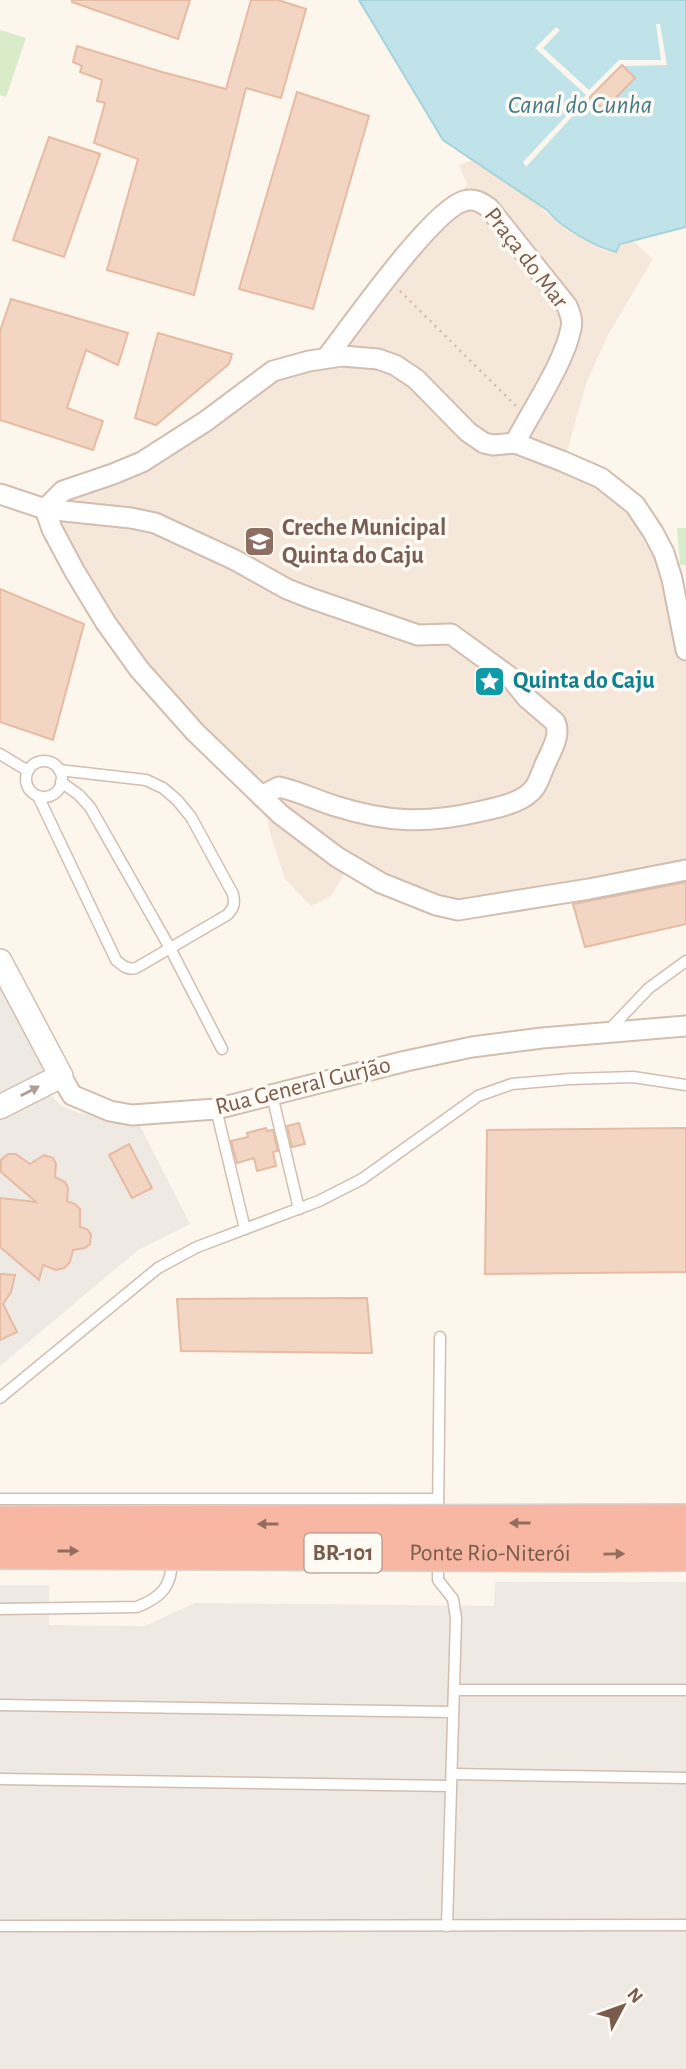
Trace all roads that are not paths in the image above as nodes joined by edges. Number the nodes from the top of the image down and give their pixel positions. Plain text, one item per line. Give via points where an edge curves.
1 (327, 357) junction
2 (515, 443) junction
3 (0, 494) edge
4 (45, 509) junction
5 (686, 650) edge
6 (0, 754) edge
7 (59, 770) junction
8 (28, 771) junction
9 (61, 782) junction
10 (38, 796) junction
11 (261, 796) junction
12 (686, 870) edge
13 (170, 948) junction
14 (0, 961) edge
15 (686, 961) edge
16 (686, 1026) edge
17 (605, 1033) junction
18 (222, 1049) dead end
19 (61, 1076) junction
20 (686, 1085) edge
21 (272, 1095) junction
22 (0, 1107) edge
23 (216, 1109) junction
24 (299, 1209) junction
25 (245, 1229) junction
26 (440, 1337) dead end
27 (0, 1398) edge
28 (0, 1499) edge
29 (172, 1499) junction
30 (438, 1499) junction
31 (686, 1522) edge
32 (0, 1524) edge
33 (0, 1551) edge
34 (686, 1553) edge
35 (0, 1609) edge
36 (454, 1690) junction
37 (686, 1690) edge
38 (0, 1705) edge
39 (453, 1712) junction
40 (452, 1774) junction
41 (686, 1778) edge
42 (0, 1779) edge
43 (451, 1786) junction
44 (0, 1926) edge
45 (447, 1926) junction
46 (686, 1926) edge

1 - 2 street via 378,359 395,365 484,443
1 - 2 street, Praça do Mar via 448,210 473,199 481,202 567,306 572,320 557,364
1 - 4 street via 273,371 142,462 63,491
2 - 5 street via 601,478 635,505 664,553
3 - 4 street
4 - 11 street via 75,572 139,669
4 - 11 street via 155,523 310,598 418,635 451,634 510,677 555,722 558,731 536,785 525,797 500,807 436,820 396,821 279,787
6 - 8 lane
7 - 8 lane via 43,761
7 - 9 lane
7 - 13 lane via 146,780 163,788 191,817 233,894 233,909
8 - 10 lane via 28,788
9 - 10 lane via 55,793
9 - 13 lane via 90,807
10 - 13 lane via 116,960 136,968
11 - 12 street via 337,857 382,883 448,909 478,908
13 - 18 lane
14 - 19 street, Rua General Gurjão
15 - 17 lane via 649,988
16 - 17 street, Rua General Gurjão
17 - 21 street, Rua General Gurjão via 472,1047
22 -> 19 street
19 - 23 street, Rua General Gurjão via 72,1095 110,1111 132,1115
20 - 24 lane via 633,1077 512,1084 478,1096 362,1179
21 - 23 street, Rua General Gurjão
21 - 24 lane
23 - 25 lane
24 - 25 lane
25 - 27 lane via 158,1268
26 - 30 lane
28 - 29 lane
29 - 30 lane
29 - 35 lane via 172,1572 165,1590 152,1601 137,1607
30 - 36 lane via 438,1580 453,1599 456,1618
31 -> 32 highway, Ponte Rio-Niterói / BR-101, bridge
33 -> 34 highway, Ponte Rio-Niterói / BR-101, bridge
36 - 37 lane
36 - 39 lane
38 - 39 lane
39 - 40 lane
40 - 41 lane
40 - 43 lane
42 - 43 lane
43 - 45 lane
44 - 45 lane
45 - 46 lane

